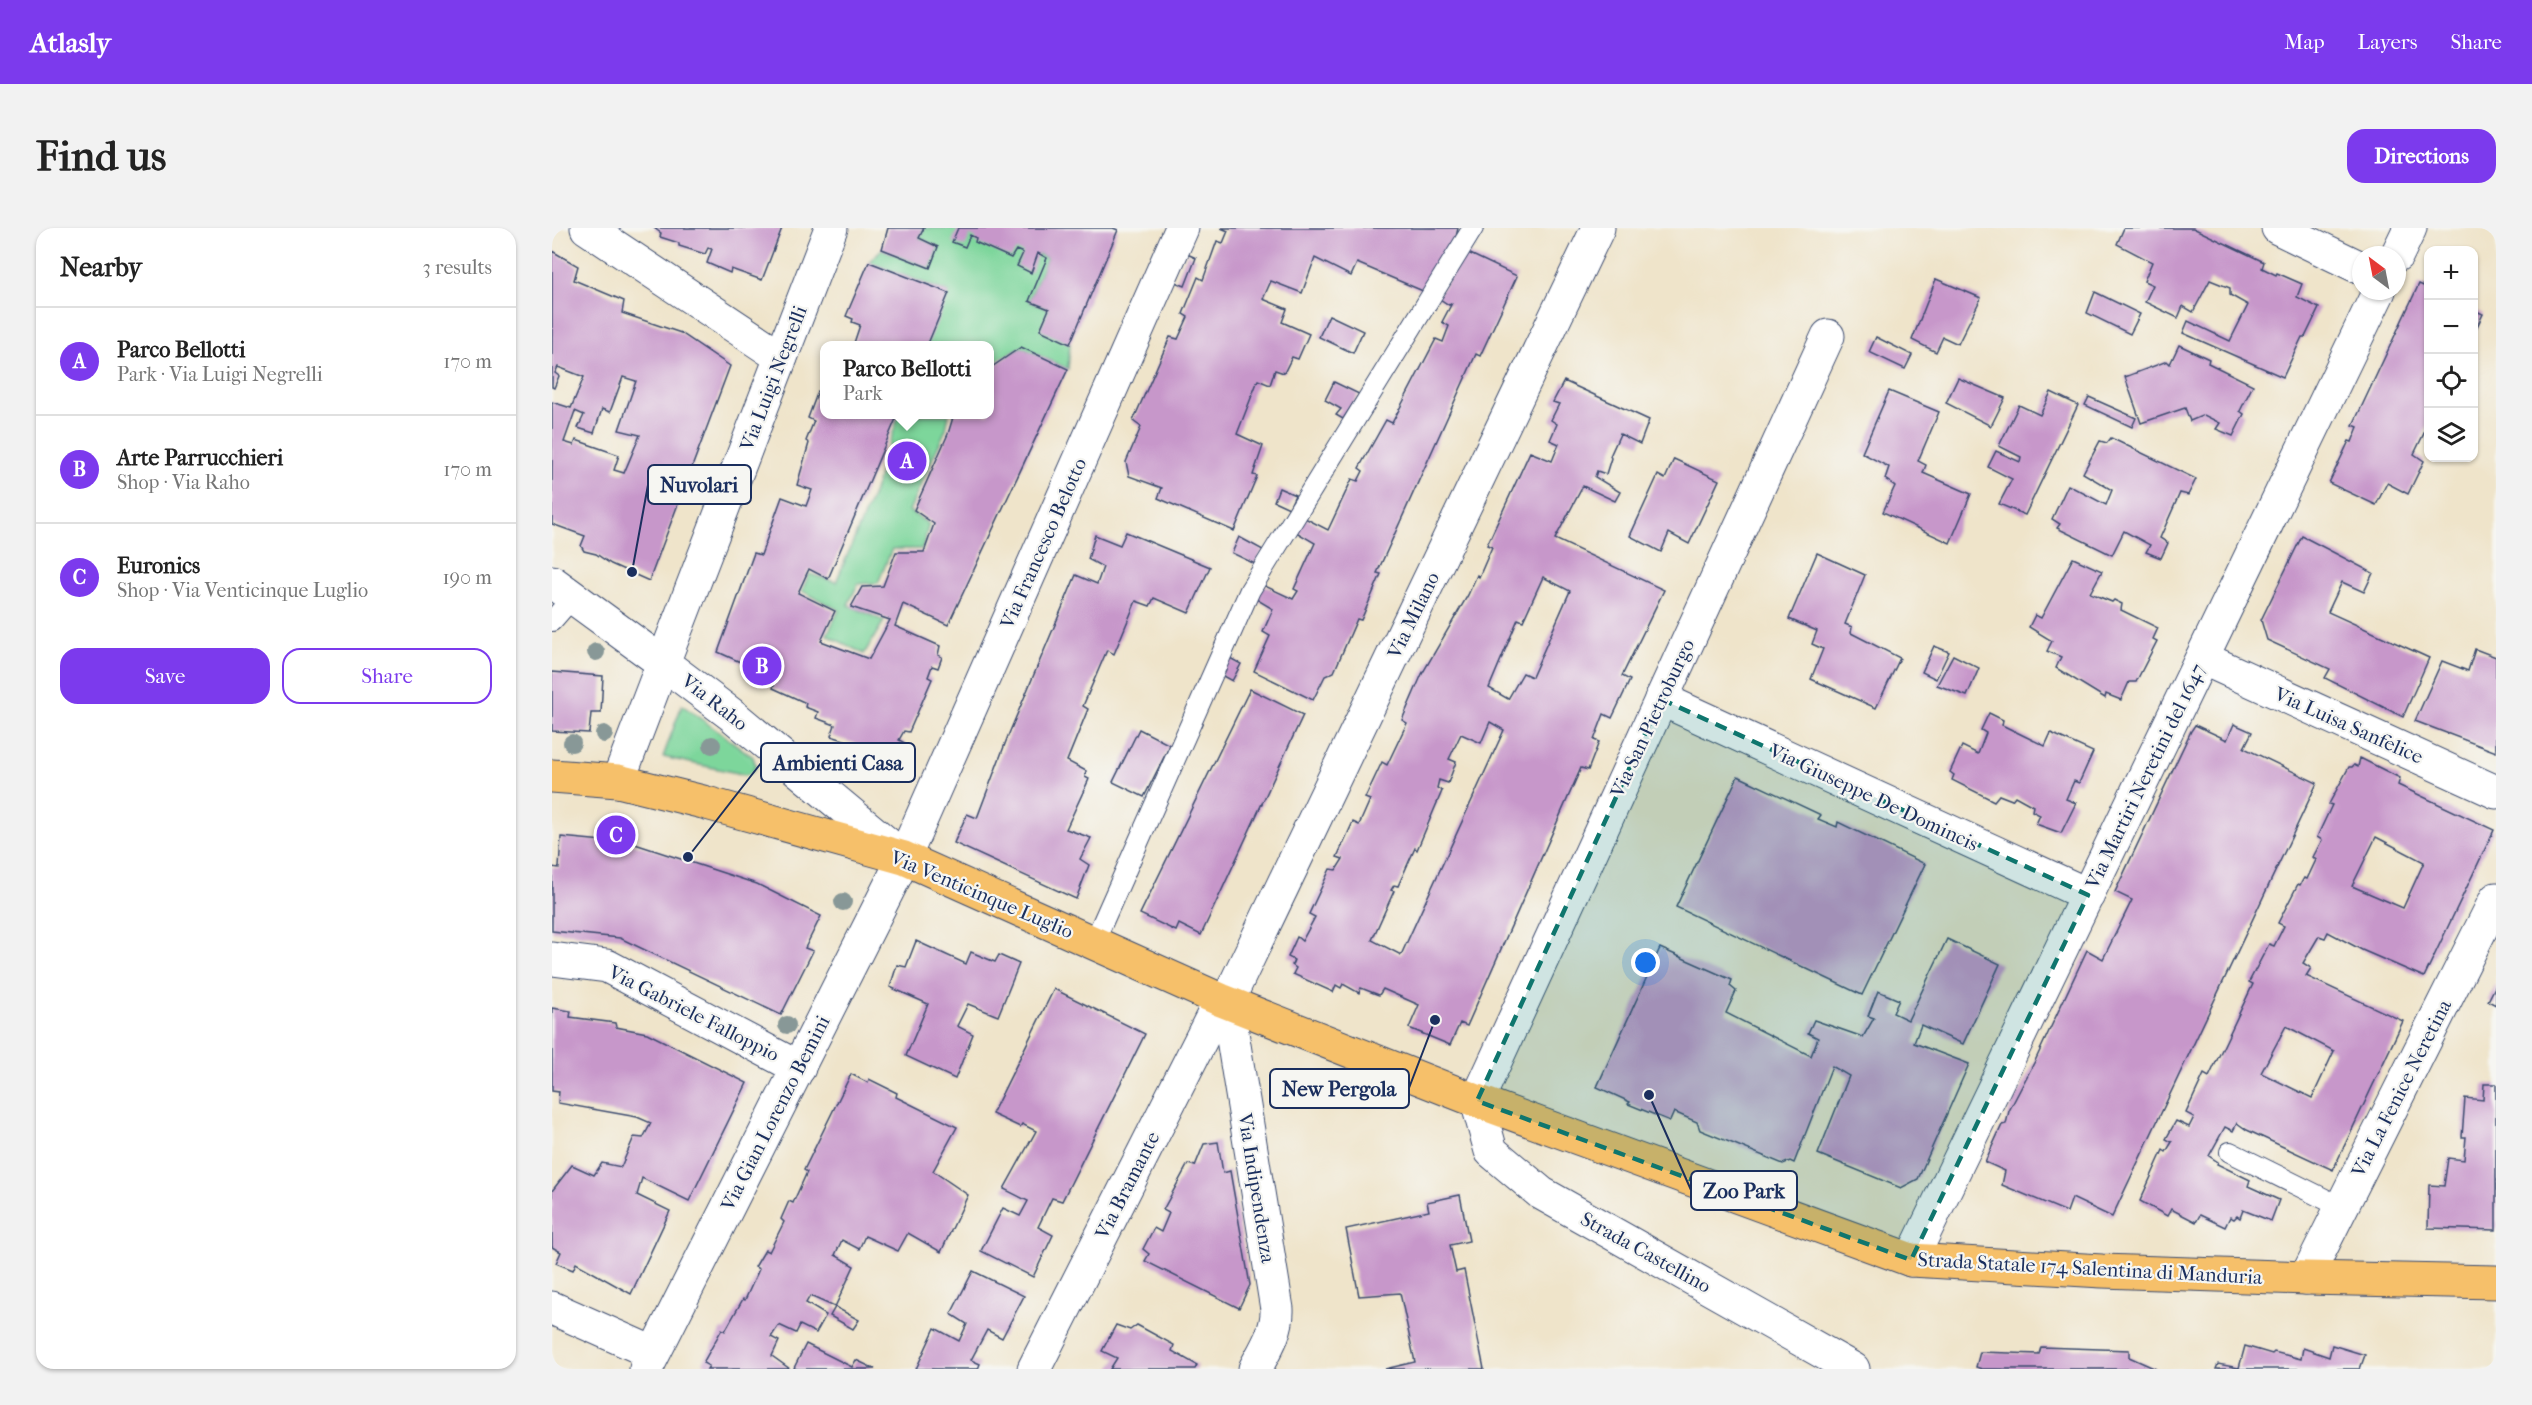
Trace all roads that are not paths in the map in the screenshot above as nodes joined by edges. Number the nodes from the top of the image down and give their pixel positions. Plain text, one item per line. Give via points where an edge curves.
1 (587, 228) edge
2 (831, 228) edge
3 (1182, 228) edge
4 (1473, 228) edge
5 (2278, 228) edge
6 (2410, 228) edge
7 (1594, 229) edge
8 (2401, 246) edge
9 (2352, 263) edge
10 (2375, 300) edge
11 (1828, 336) dead end
12 (781, 357) junction
13 (562, 589) edge
14 (552, 621) edge
15 (2202, 658) junction
16 (663, 663) junction
17 (1661, 699) junction
18 (552, 776) edge
19 (618, 782) junction
20 (2496, 792) edge
21 (904, 858) junction
22 (2088, 895) junction
23 (2496, 899) edge
24 (1094, 942) junction
25 (552, 959) edge
26 (1224, 1001) junction
27 (799, 1068) junction
28 (1477, 1101) junction
29 (2230, 1152) dead end
30 (2341, 1207) junction
31 (1911, 1260) junction
32 (2306, 1278) junction
33 (2496, 1282) edge
34 (552, 1308) edge
35 (649, 1361) edge
36 (1034, 1369) edge
37 (1255, 1369) edge
38 (1853, 1369) edge

1 - 12 street
2 - 12 street, Via Luigi Negrelli
3 - 21 street, Via Francesco Belotto
4 - 24 lane via 1250,590
5 - 9 street
6 - 8 street
7 - 26 street, Via Milano
10 - 15 street, Via Martiri Neretini del 1647
11 - 17 street, Via San Pietroburgo
12 - 16 street, Via Luigi Negrelli
13 - 14 lane
13 - 16 street, Via Raho
15 - 20 street, Via Luisa Sanfelice
15 - 22 street, Via Martiri Neretini del 1647
16 - 19 street, Via Raho
16 - 21 street, Via Raho
17 - 22 street, Via Giuseppe De Domincis
17 - 28 street, Via San Pietroburgo
18 - 19 main road, Via Venticinque Luglio
19 - 21 main road, Via Venticinque Luglio
21 - 24 main road, Via Venticinque Luglio
21 - 27 street, Via Gian Lorenzo Bemini
22 - 31 street, Via Martiri Neretini del 1647
23 - 30 street, Via La Fenice Neretina
24 - 26 main road, Via Venticinque Luglio
25 - 27 street, Via Gabriele Falloppio via 607,966
26 - 28 main road, Strada Statale 174 Salentina di Manduria
26 - 36 street, Via Bramante
26 - 37 street, Via Indipendenza via 1277,1309 1274,1332
27 - 35 street, Via Gian Lorenzo Bemini
28 - 31 main road, Strada Statale 174 Salentina di Manduria
28 - 38 street, Strada Castellino via 1491,1151 1541,1193
29 - 30 lane
30 - 32 street, Via La Fenice Neretina
31 - 32 main road, Strada Statale 174 Salentina di Manduria
32 - 33 main road, Strada Statale 174 Salentina di Manduria
34 - 35 street

